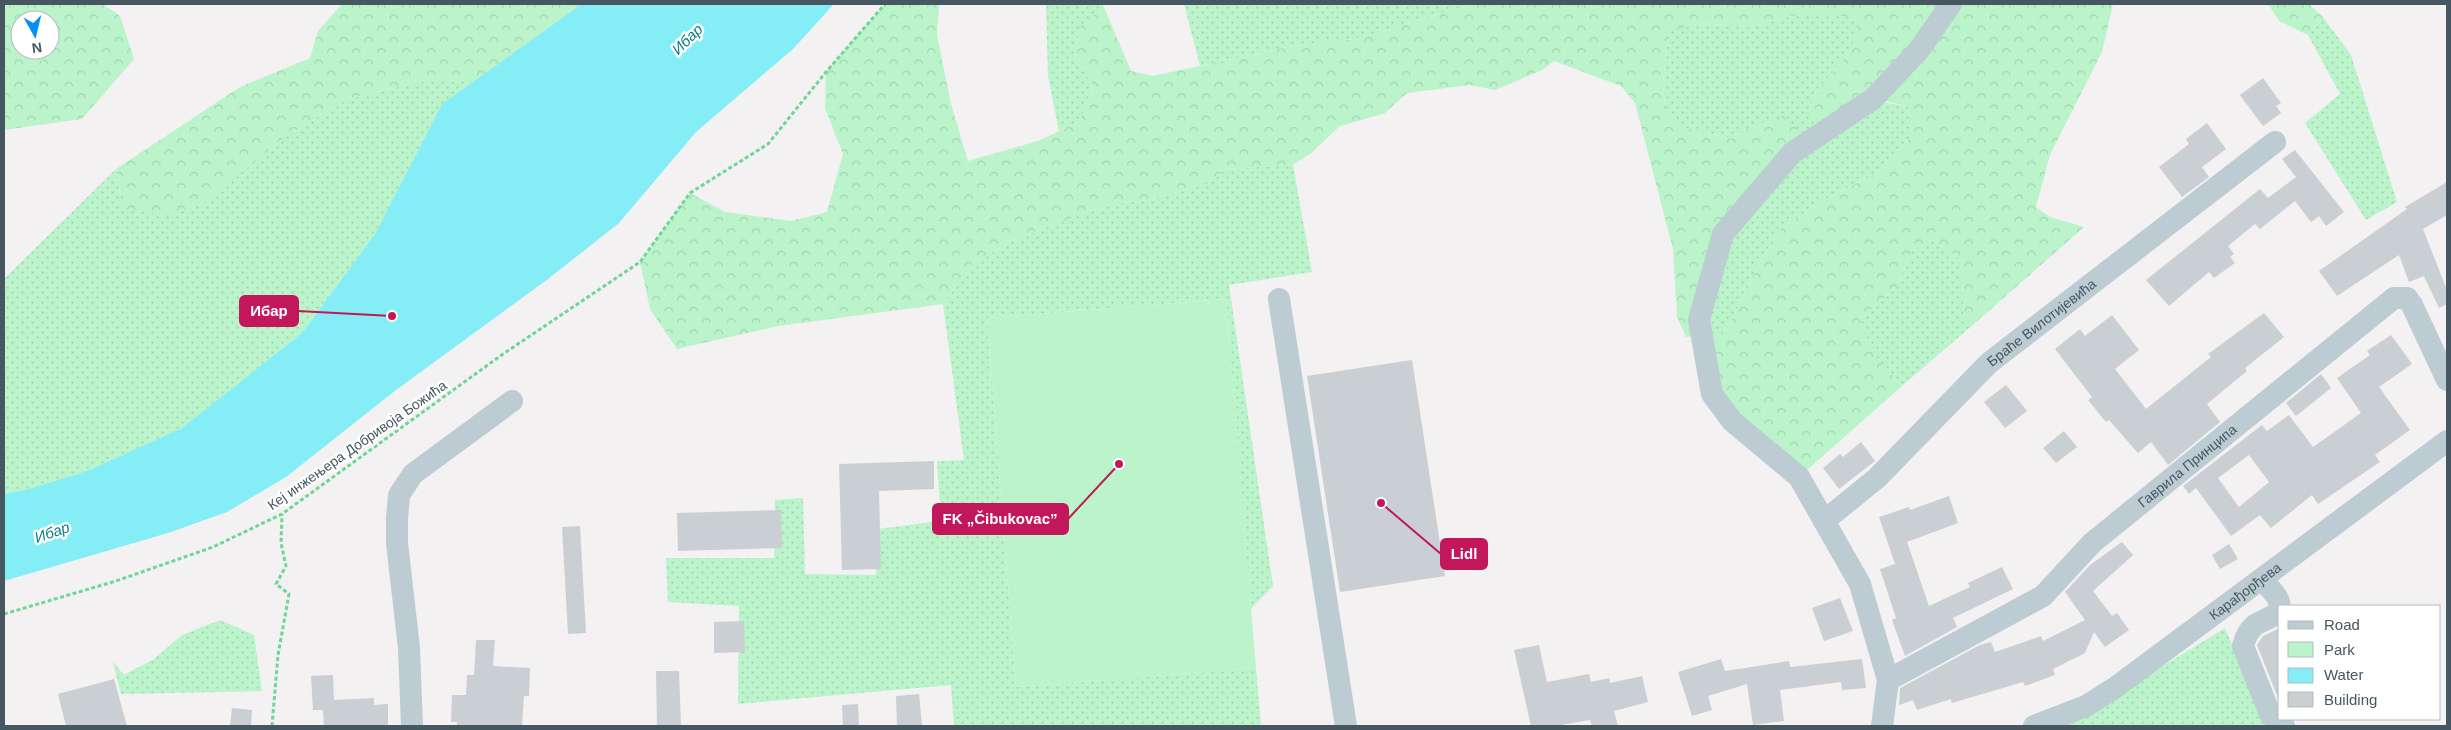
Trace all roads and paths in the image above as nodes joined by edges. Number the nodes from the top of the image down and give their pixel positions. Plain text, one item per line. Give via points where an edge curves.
1 (885, 4) edge
2 (1951, 4) edge
3 (2276, 142) dead end
4 (1280, 299) dead end
5 (2447, 380) edge
6 (512, 401) dead end
7 (2447, 441) edge
8 (282, 514) junction
9 (1824, 521) junction
10 (2262, 579) junction
11 (2279, 605) edge
12 (2278, 611) edge
13 (4, 614) edge
14 (1888, 680) junction
15 (272, 726) edge
16 (412, 726) edge
17 (1346, 726) edge
18 (1882, 726) edge
19 (2034, 726) edge
20 (2284, 726) edge

1 - 8 path, Кеј инжењера Добривоја Божића via 768,144 690,193 640,262 503,354
2 - 9 street via 1919,50 1873,99 1792,153 1723,234 1699,320 1712,394 1732,421 1799,477
3 - 9 street, Браће Вилотијевића via 1989,363 1877,478
4 - 17 street
5 - 14 street, Гаврила Принципа via 2412,305 2407,298 2394,298 2092,543 2043,596
6 - 16 street via 413,474 400,495 396,518 409,648
7 - 10 street, Карађорђева
8 - 13 path, Кеј инжењера Добривоја Божића via 213,547 116,581
8 - 15 path via 281,543 286,566 276,584 289,594 278,655
9 - 14 street via 1860,584
10 - 11 street
10 - 19 street, Карађорђева via 2116,687 2086,706
12 - 20 street via 2254,626 2243,646 2270,714
14 - 18 street

